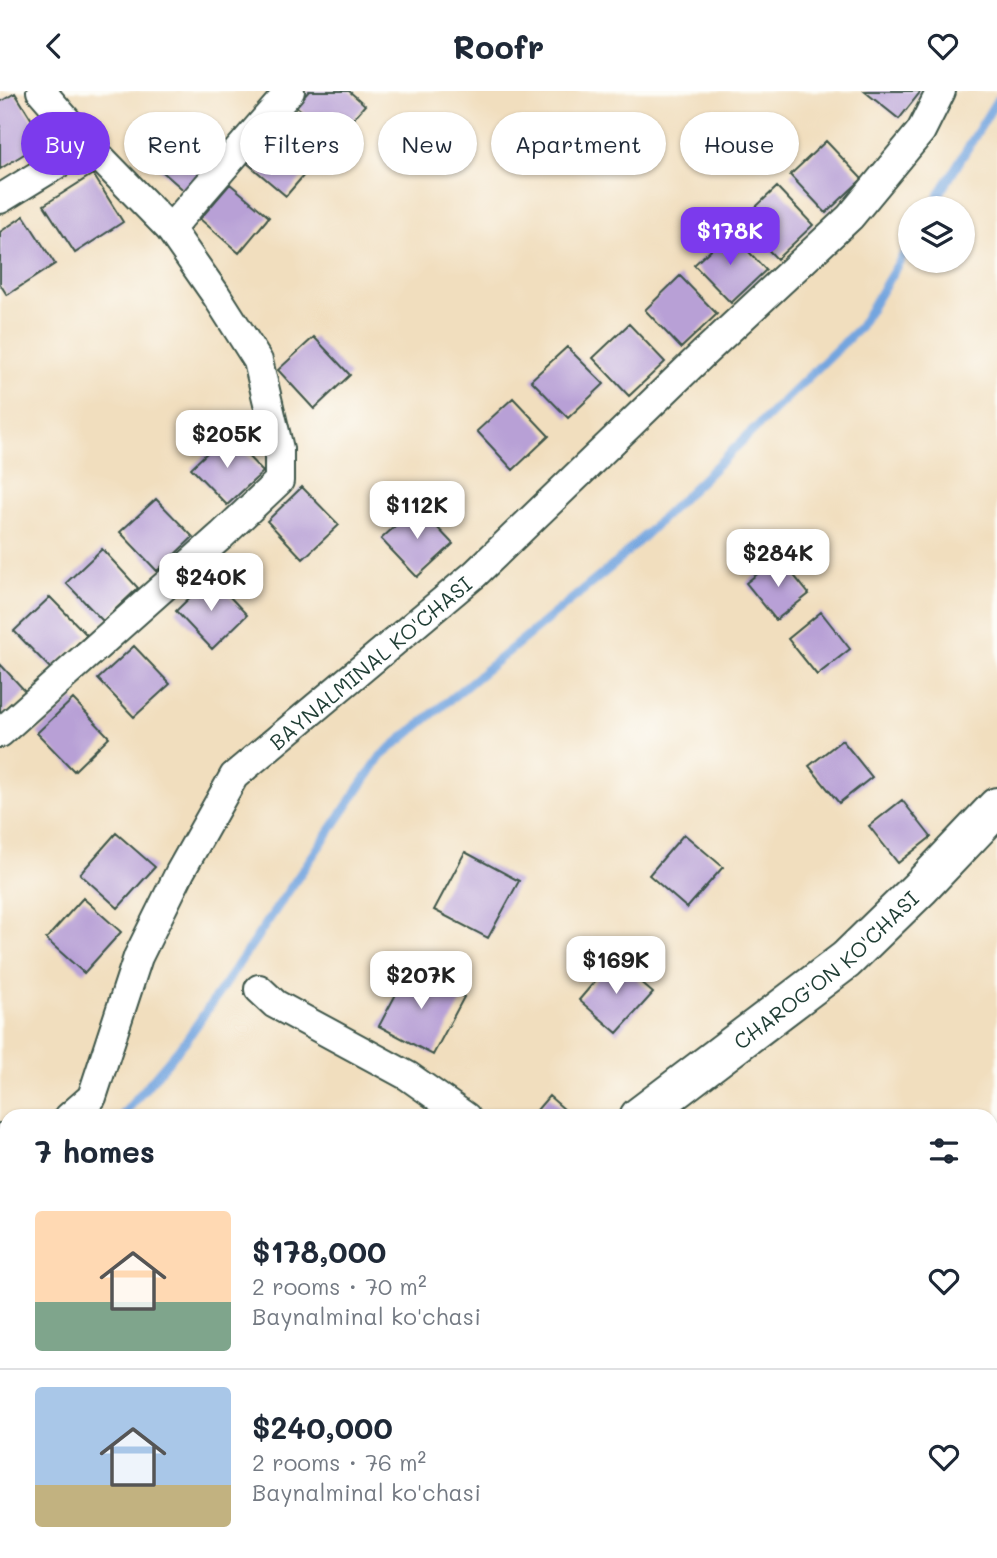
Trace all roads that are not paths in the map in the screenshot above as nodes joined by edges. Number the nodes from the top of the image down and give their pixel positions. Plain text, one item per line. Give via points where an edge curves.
1 (41, 91) edge
2 (290, 91) edge
3 (941, 91) edge
4 (59, 112) edge
5 (110, 168) edge
6 (39, 175) edge
7 (0, 199) edge
8 (170, 229) junction
9 (0, 733) edge
10 (996, 806) edge
11 (259, 989) dead end
12 (78, 1109) edge
13 (455, 1109) edge
14 (650, 1109) edge

1 - 4 street
2 - 8 street
3 - 12 street, BAYNALMINAL KO'CHASI via 921,131 850,217 475,573 234,776 138,957 92,1097
5 - 8 street
6 - 7 street
8 - 9 street via 257,361 279,449 279,481
10 - 14 main road, CHAROG'ON KO'CHASI via 846,960
11 - 13 street via 275,1004 408,1076

